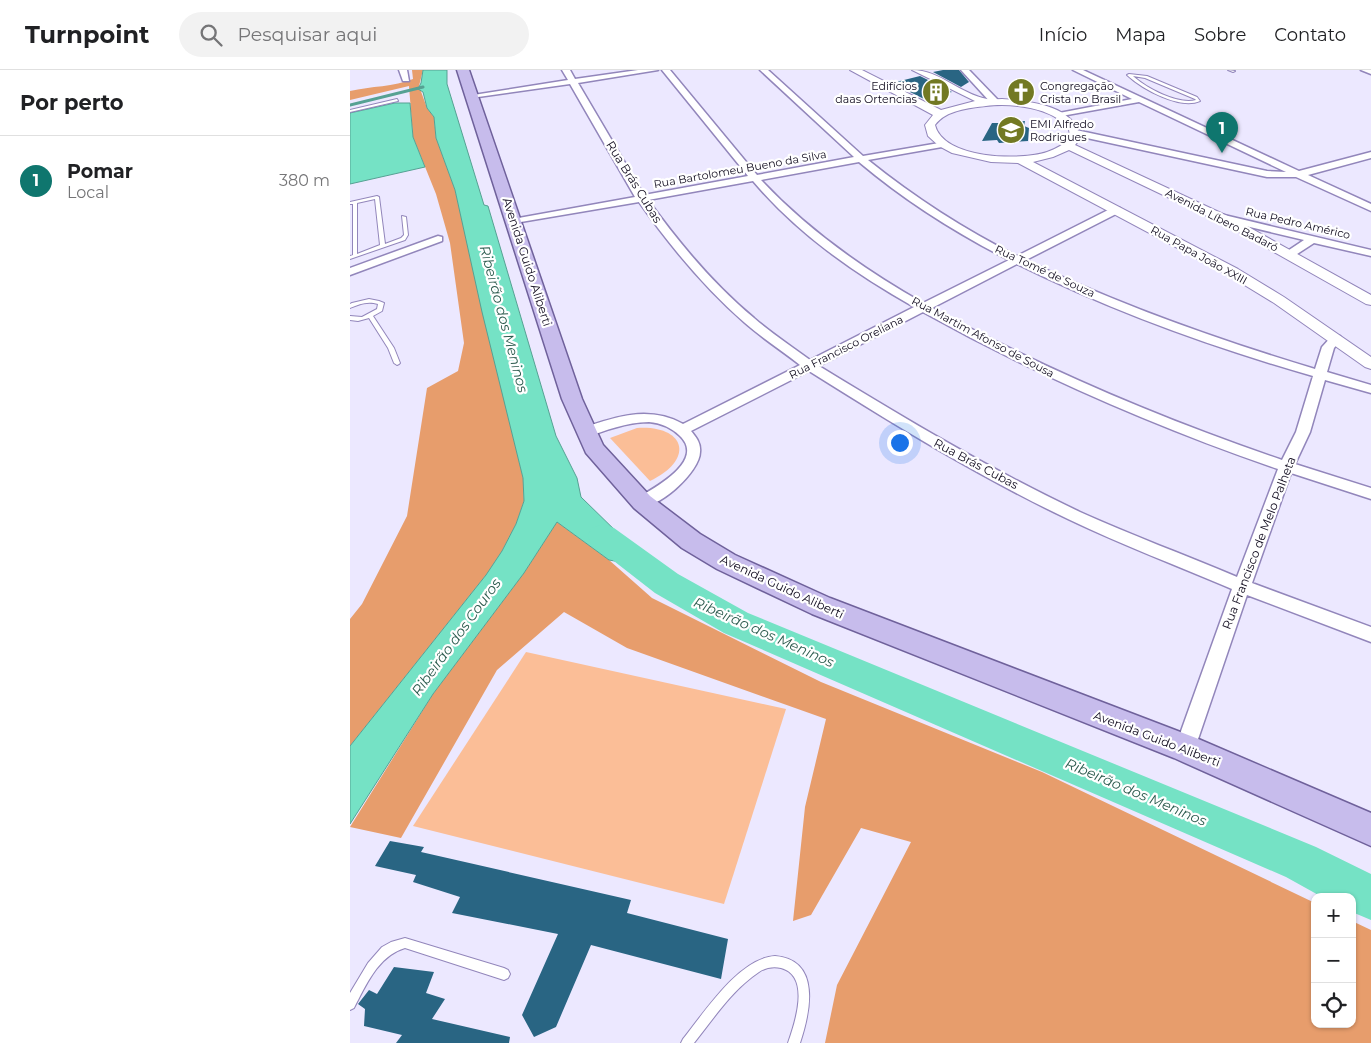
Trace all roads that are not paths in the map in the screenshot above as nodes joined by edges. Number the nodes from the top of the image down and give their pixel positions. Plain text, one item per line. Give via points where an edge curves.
1 (403, 70) edge
2 (463, 70) edge
3 (654, 70) edge
4 (666, 70) edge
5 (764, 70) edge
6 (855, 70) edge
7 (917, 70) edge
8 (965, 70) edge
9 (1096, 70) edge
10 (1137, 70) edge
11 (1080, 72) edge
12 (1129, 75) junction
13 (570, 76) edge
14 (406, 79) dead end
15 (471, 96) junction
16 (397, 100) dead end
17 (1138, 100) junction
18 (990, 102) junction
19 (350, 111) edge
20 (940, 114) junction
21 (1059, 115) junction
22 (1076, 133) junction
23 (942, 144) junction
24 (1069, 146) junction
25 (1371, 156) edge
26 (862, 158) junction
27 (1019, 160) junction
28 (1298, 175) junction
29 (756, 178) junction
30 (641, 198) junction
31 (352, 202) edge
32 (1371, 208) edge
33 (1116, 210) junction
34 (404, 217) dead end
35 (1220, 217) junction
36 (513, 222) junction
37 (438, 239) dead end
38 (1313, 239) junction
39 (382, 246) junction
40 (1371, 253) edge
41 (1290, 254) junction
42 (353, 257) edge
43 (1018, 260) junction
44 (350, 272) edge
45 (350, 296) edge
46 (1371, 301) edge
47 (358, 302) junction
48 (350, 306) edge
49 (923, 308) junction
50 (370, 316) junction
51 (350, 318) edge
52 (1336, 339) junction
53 (397, 363) dead end
54 (1371, 364) edge
55 (809, 365) junction
56 (1322, 375) junction
57 (1371, 389) edge
58 (683, 429) junction
59 (585, 432) junction
60 (1286, 467) junction
61 (1371, 494) edge
62 (642, 502) junction
63 (1242, 586) junction
64 (1371, 635) edge
65 (1185, 748) junction
66 (1371, 830) edge
67 (504, 974) dead end
68 (350, 1004) edge
69 (687, 1043) edge
70 (794, 1043) edge

1 - 14 street
2 - 15 main road, Avenida Guido Aliberti
3 - 13 street
4 - 29 street, Rua Martim Afonso de Sousa
5 - 26 street, Rua Tomé de Souza
6 - 20 street
7 - 18 street
8 - 18 street
9 - 11 street
10 - 12 lane
11 - 17 street
12 - 12 lane via 1178,101 1187,104 1198,101 1146,77
13 - 15 street
13 - 30 street, Rua Brás Cubas
15 - 36 main road, Avenida Guido Aliberti
16 - 19 lane
17 - 21 street
17 - 28 street
18 - 20 street via 967,104
18 - 21 street via 1030,106
20 - 23 street via 930,127
21 - 22 street via 1072,124
22 - 24 street via 1076,139
22 - 28 street via 1267,174
23 - 26 street, Rua Bartolomeu Bueno da Silva
23 - 27 street via 966,154
24 - 27 street via 1047,156
24 - 35 street, Avenida Líbero Badaró
25 - 28 street
26 - 29 street, Rua Bartolomeu Bueno da Silva
26 - 43 street, Rua Tomé de Souza via 923,205
27 - 33 street, Rua Papa João XXIII
28 - 32 street
29 - 30 street, Rua Bartolomeu Bueno da Silva
29 - 49 street, Rua Martim Afonso de Sousa via 792,217 812,233
30 - 36 street, Rua Bartolomeu Bueno da Silva
30 - 55 street, Rua Brás Cubas via 705,278 750,321
31 - 39 lane via 377,197
31 - 42 lane
33 - 43 street, Rua Francisco Oreliana
33 - 52 street, Rua Papa João XXIII via 1233,272
34 - 39 lane via 405,237
35 - 38 street, Rua Pedro Américo
35 - 41 street, Avenida Líbero Badaró
36 - 59 main road, Avenida Guido Aliberti
37 - 44 street
38 - 40 street, Rua Pedro Américo
38 - 41 street
39 - 42 lane
41 - 46 street, Avenida Líbero Badaró
43 - 49 street, Rua Francisco Oreliana
43 - 56 street, Rua Tomé de Souza via 1143,314
45 - 47 lane
47 - 48 lane
47 - 50 lane via 372,300 381,303 380,310
49 - 55 street, Rua Francisco Oreliana
49 - 60 street, Rua Martim Afonso de Sousa via 1069,382
50 - 51 lane
50 - 53 lane
52 - 54 street, Rua Papa João XXIII
52 - 56 street, Rua Francisco de Melo Palheta via 1328,347
55 - 58 street, Rua Francisco Oreliana
55 - 63 street, Rua Brás Cubas via 906,426 993,475 1075,516
56 - 57 street, Rua Tomé de Souza
56 - 60 street, Rua Francisco de Melo Palheta via 1303,432
58 - 59 street via 671,422 649,418 630,419
58 - 62 street via 694,446 691,462 676,479
59 - 62 main road, Avenida Guido Aliberti via 604,460
60 - 61 street, Rua Martim Afonso de Sousa
60 - 63 street, Rua Francisco de Melo Palheta
62 - 65 main road, Avenida Guido Aliberti via 667,523 726,562 786,591
63 - 64 street, Rua Brás Cubas
63 - 65 street, Rua Francisco de Melo Palheta
65 - 66 main road, Avenida Guido Aliberti
67 - 68 lane via 405,943 396,944 386,949 371,967
69 - 70 lane via 737,983 765,963 779,962 798,971 804,988 804,1010

